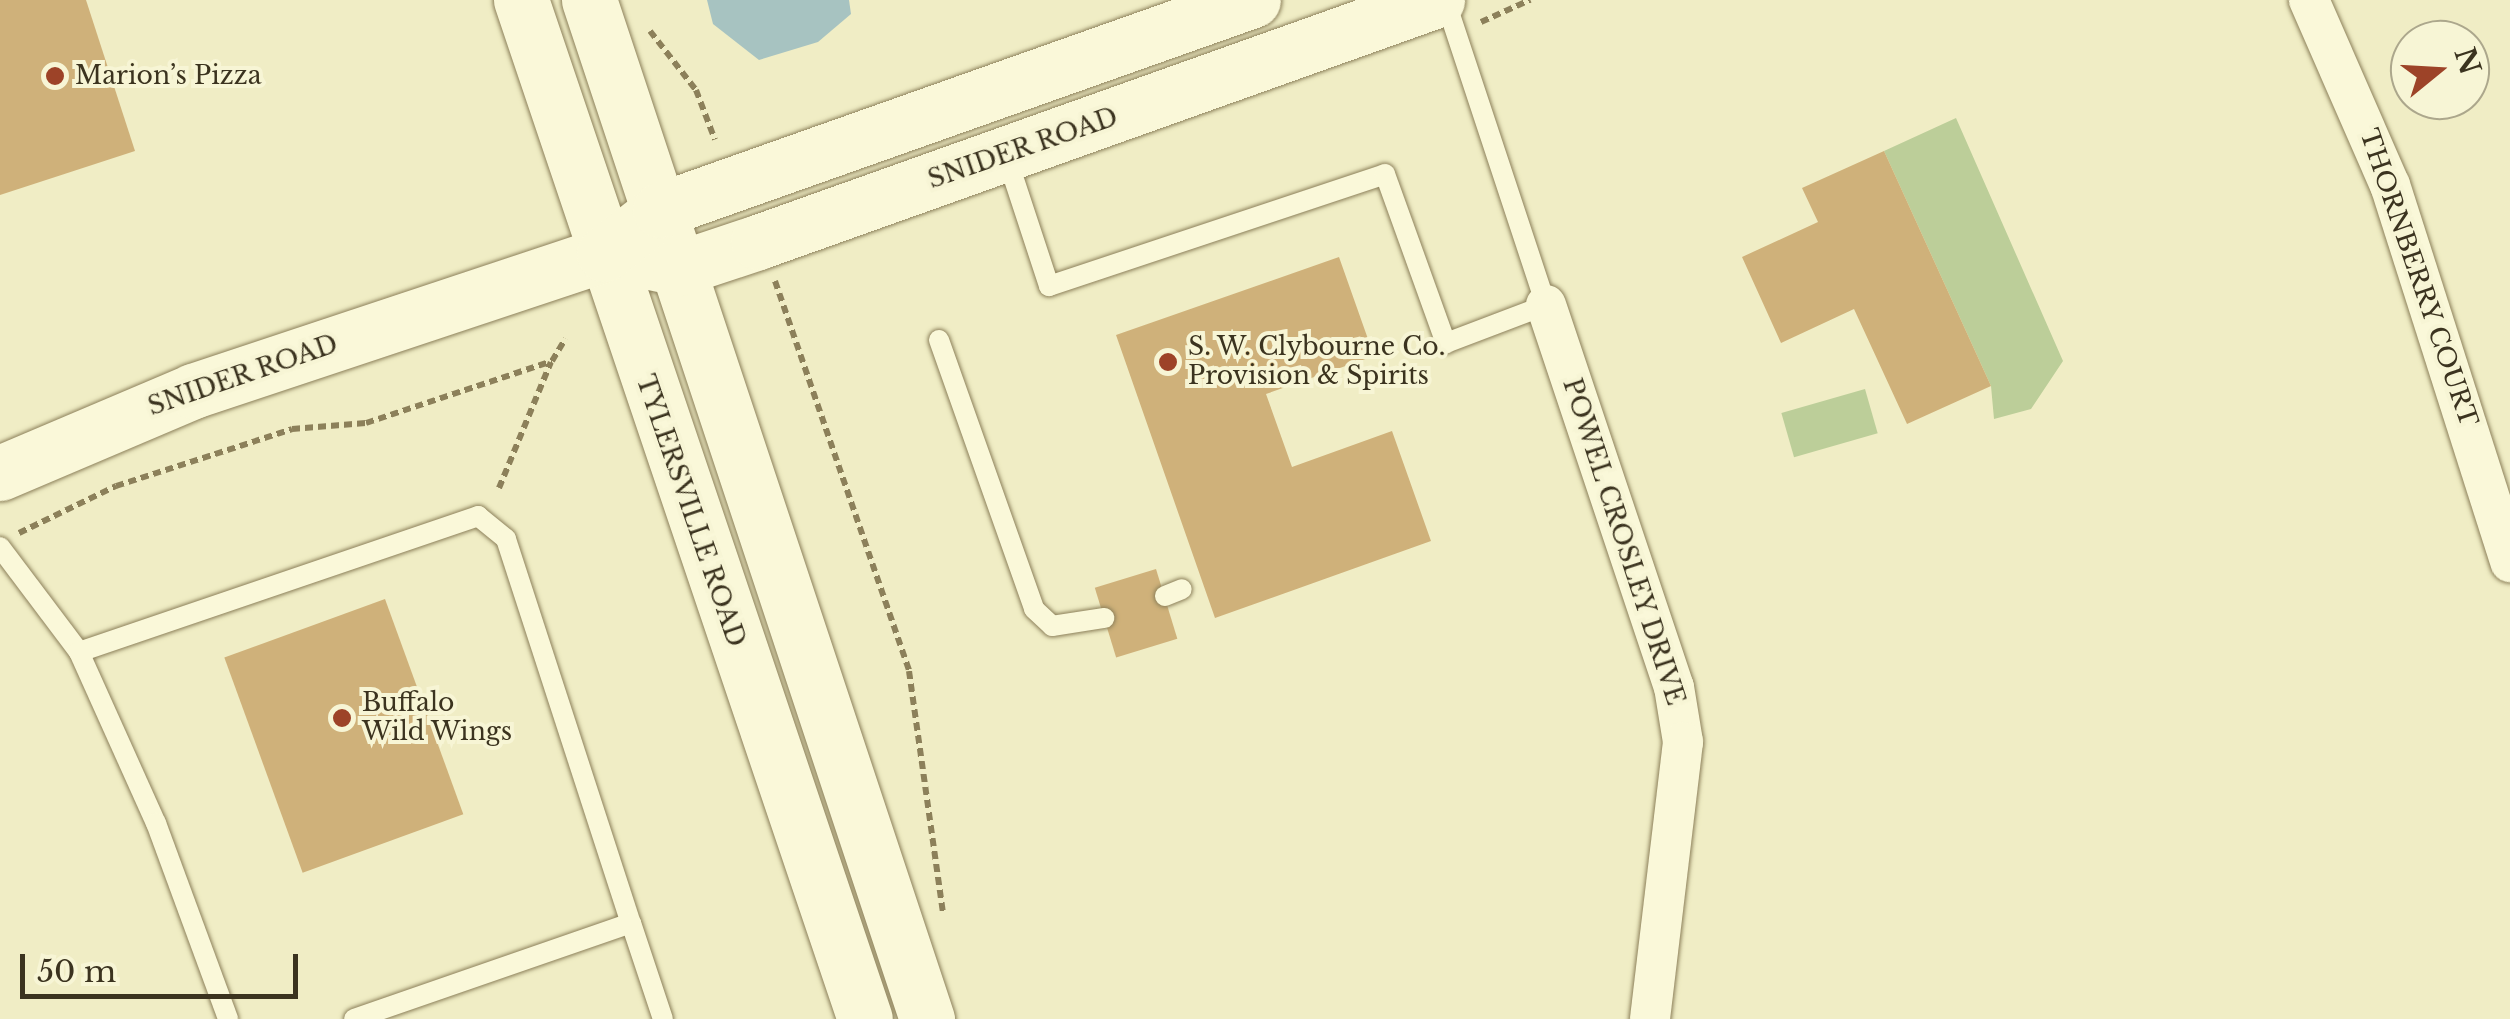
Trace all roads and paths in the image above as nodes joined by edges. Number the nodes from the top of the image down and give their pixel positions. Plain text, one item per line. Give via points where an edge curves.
1 (520, 0) edge
2 (589, 0) edge
3 (1253, 0) edge
4 (1437, 0) edge
5 (1445, 0) edge
6 (2309, 0) edge
7 (645, 17) dead end
8 (715, 140) dead end
9 (1006, 155) junction
10 (660, 210) junction
11 (604, 254) junction
12 (680, 268) junction
13 (772, 272) dead end
14 (1546, 305) junction
15 (565, 339) dead end
16 (940, 340) dead end
17 (552, 361) junction
18 (0, 472) edge
19 (499, 488) dead end
20 (0, 545) edge
21 (2510, 562) edge
22 (1104, 618) dead end
23 (79, 652) junction
24 (944, 919) dead end
25 (631, 923) junction
26 (228, 1019) edge
27 (354, 1019) edge
28 (663, 1019) edge
29 (866, 1019) edge
30 (927, 1019) edge
31 (1650, 1019) edge

1 - 11 street, TYLERSVILLE ROAD
2 - 10 street
3 - 10 street, SNIDER ROAD
4 - 9 street, SNIDER ROAD
5 - 14 lane
6 - 21 street, THORNBERRY COURT via 2390,185
7 - 8 path via 696,90
9 - 12 street, SNIDER ROAD
9 - 14 lane via 1049,286 1386,174 1446,343
10 - 11 street, SNIDER ROAD
10 - 12 street
11 - 12 street, SNIDER ROAD
11 - 18 street, SNIDER ROAD via 192,392
11 - 29 street, TYLERSVILLE ROAD
12 - 30 street
13 - 24 path via 909,671
14 - 31 street, POWEL CROSLEY DRIVE via 1674,687 1683,742
15 - 17 path
16 - 22 lane via 1034,609 1052,626
17 - 19 path
17 - 20 path via 366,423 292,429 116,486
20 - 23 lane
23 - 25 lane via 478,516 506,539
23 - 26 lane via 156,822
25 - 27 lane
25 - 28 lane

